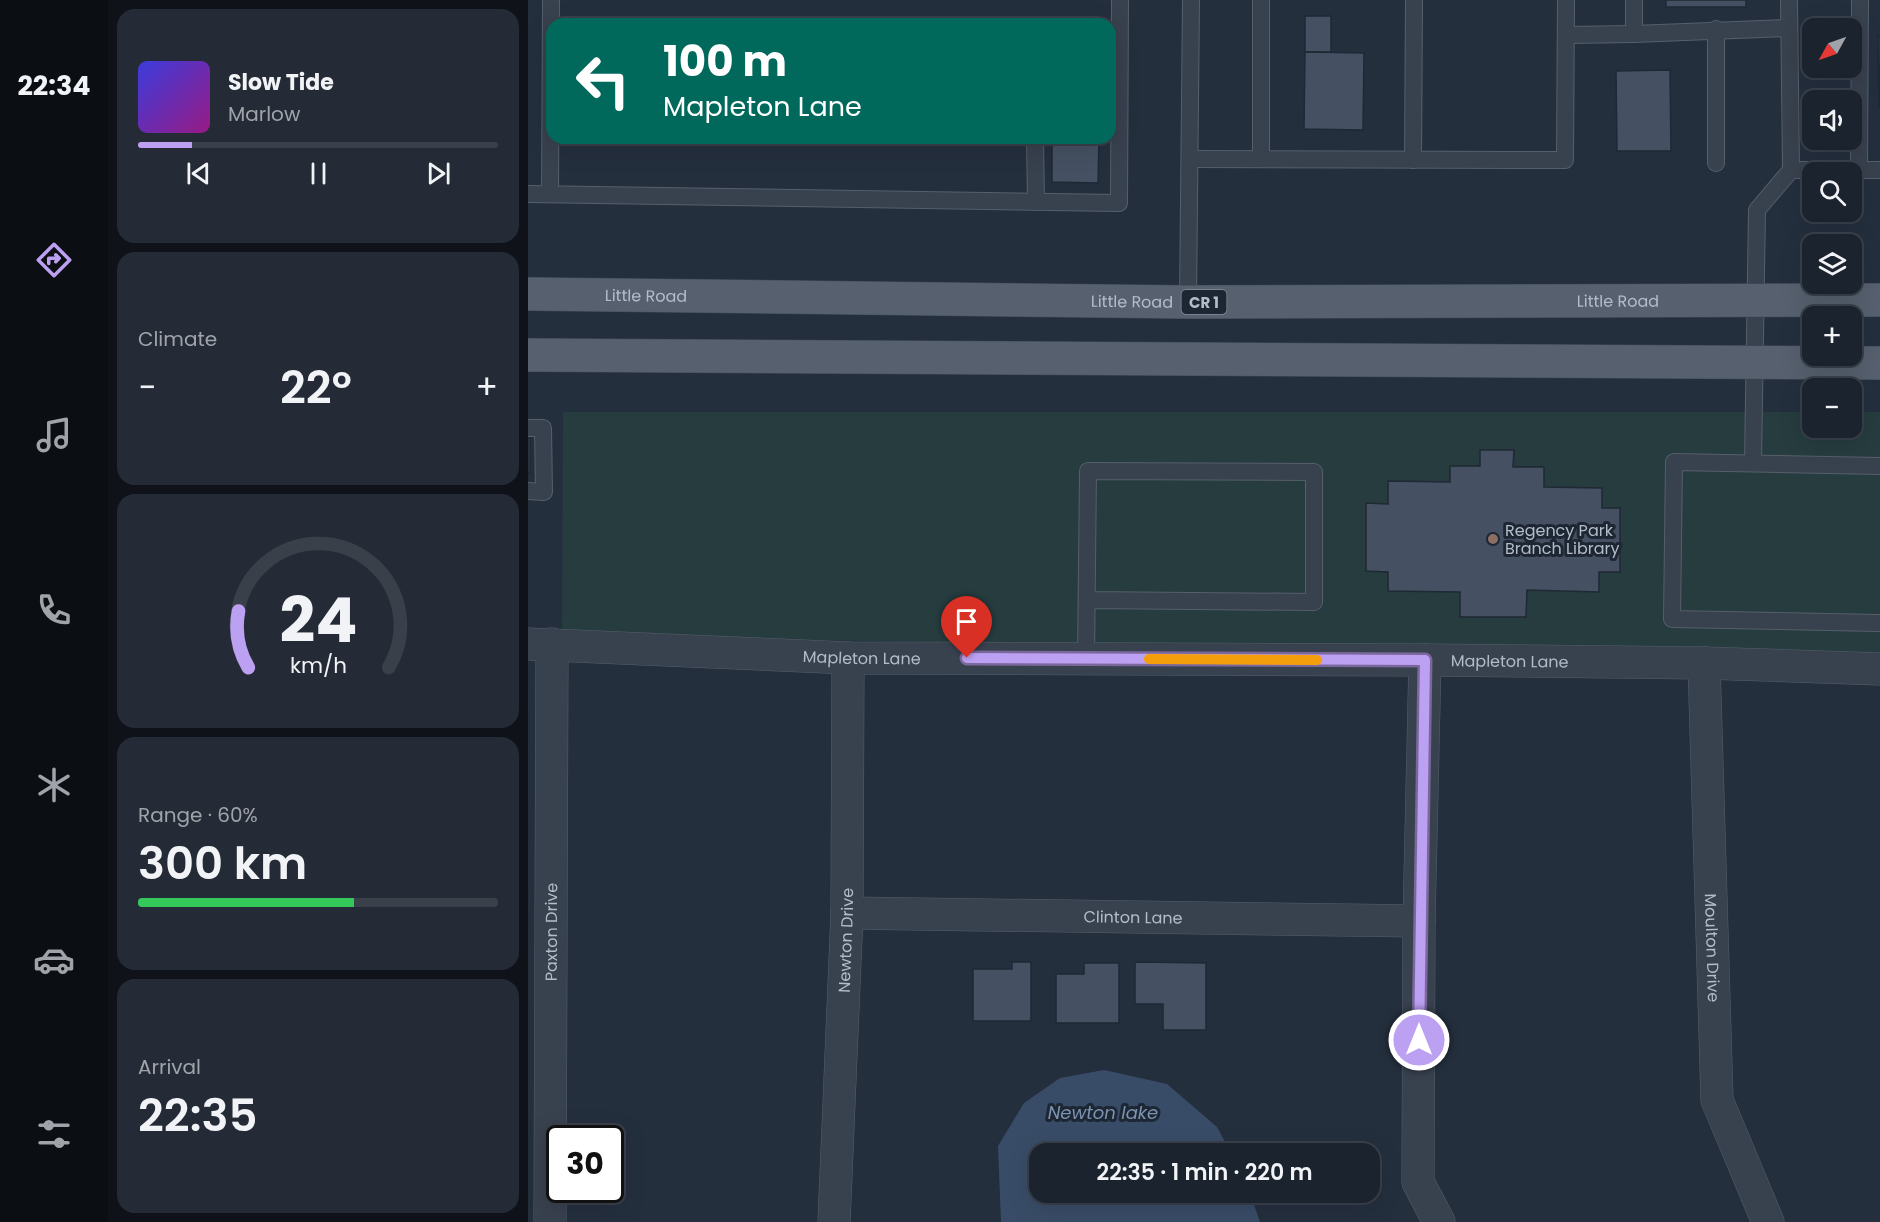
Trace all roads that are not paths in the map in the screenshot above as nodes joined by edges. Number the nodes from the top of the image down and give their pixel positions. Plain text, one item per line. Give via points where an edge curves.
1 (551, 0) edge
2 (1120, 0) edge
3 (1191, 0) edge
4 (1261, 0) edge
5 (1414, 0) edge
6 (1566, 0) edge
7 (1634, 0) edge
8 (1789, 0) edge
9 (1860, 0) edge
10 (551, 18) edge
11 (1789, 28) junction
12 (1716, 29) junction
13 (1634, 34) junction
14 (1566, 35) junction
15 (1116, 49) edge
16 (1116, 96) edge
17 (550, 144) edge
18 (1035, 144) edge
19 (1191, 159) junction
20 (1261, 159) junction
21 (1413, 160) junction
22 (1859, 162) edge
23 (1716, 163) dead end
24 (1791, 170) junction
25 (1802, 170) edge
26 (1862, 171) edge
27 (1880, 171) edge
28 (528, 194) edge
29 (550, 194) junction
30 (1036, 202) junction
31 (528, 294) edge
32 (1755, 299) junction
33 (1880, 300) edge
34 (1188, 302) junction
35 (528, 355) edge
36 (1755, 362) junction
37 (1880, 363) edge
38 (528, 428) edge
39 (1753, 464) junction
40 (1880, 466) edge
41 (528, 492) edge
42 (1087, 600) junction
43 (1880, 623) edge
44 (540, 644) edge
45 (848, 658) junction
46 (1086, 659) junction
47 (1425, 660) junction
48 (1704, 663) junction
49 (1880, 669) edge
50 (848, 913) junction
51 (1419, 921) junction
52 (550, 1222) edge
53 (834, 1222) edge
54 (1439, 1222) edge
55 (1768, 1222) edge

1 - 10 lane
2 - 15 lane
3 - 19 lane
4 - 20 lane
5 - 21 lane
6 - 14 lane
7 - 13 lane
8 - 11 lane
9 - 22 lane
11 - 12 lane
11 - 24 lane
12 - 13 lane
12 - 23 lane
13 - 14 lane
14 - 21 lane via 1564,160
16 - 30 lane via 1119,203
17 - 29 lane
18 - 30 lane
19 - 20 lane
19 - 34 lane
20 - 21 lane
24 - 25 lane
24 - 32 lane via 1757,210
26 - 27 lane
28 - 29 lane
29 - 30 lane
31 - 34 main road, Little Road / CR 1
32 - 33 main road, Little Road / CR 1
32 - 34 main road, Little Road / CR 1
32 - 36 lane
35 - 36 main road
36 - 37 main road
36 - 39 lane
38 - 41 lane via 543,428 544,492
39 - 40 lane
39 - 43 lane via 1674,462 1672,619
42 - 42 lane via 1088,471 1314,472 1314,602
42 - 46 lane
44 - 45 street, Mapleton Lane
44 - 52 street, Paxton Drive
45 - 46 street, Mapleton Lane
45 - 50 street, Newton Drive
46 - 47 street, Mapleton Lane
47 - 48 street, Mapleton Lane
47 - 51 street
48 - 49 street, Mapleton Lane
48 - 55 street, Moulton Drive via 1717,1100
50 - 51 street, Clinton Lane
50 - 53 street, Newton Drive
51 - 54 street via 1418,1182

